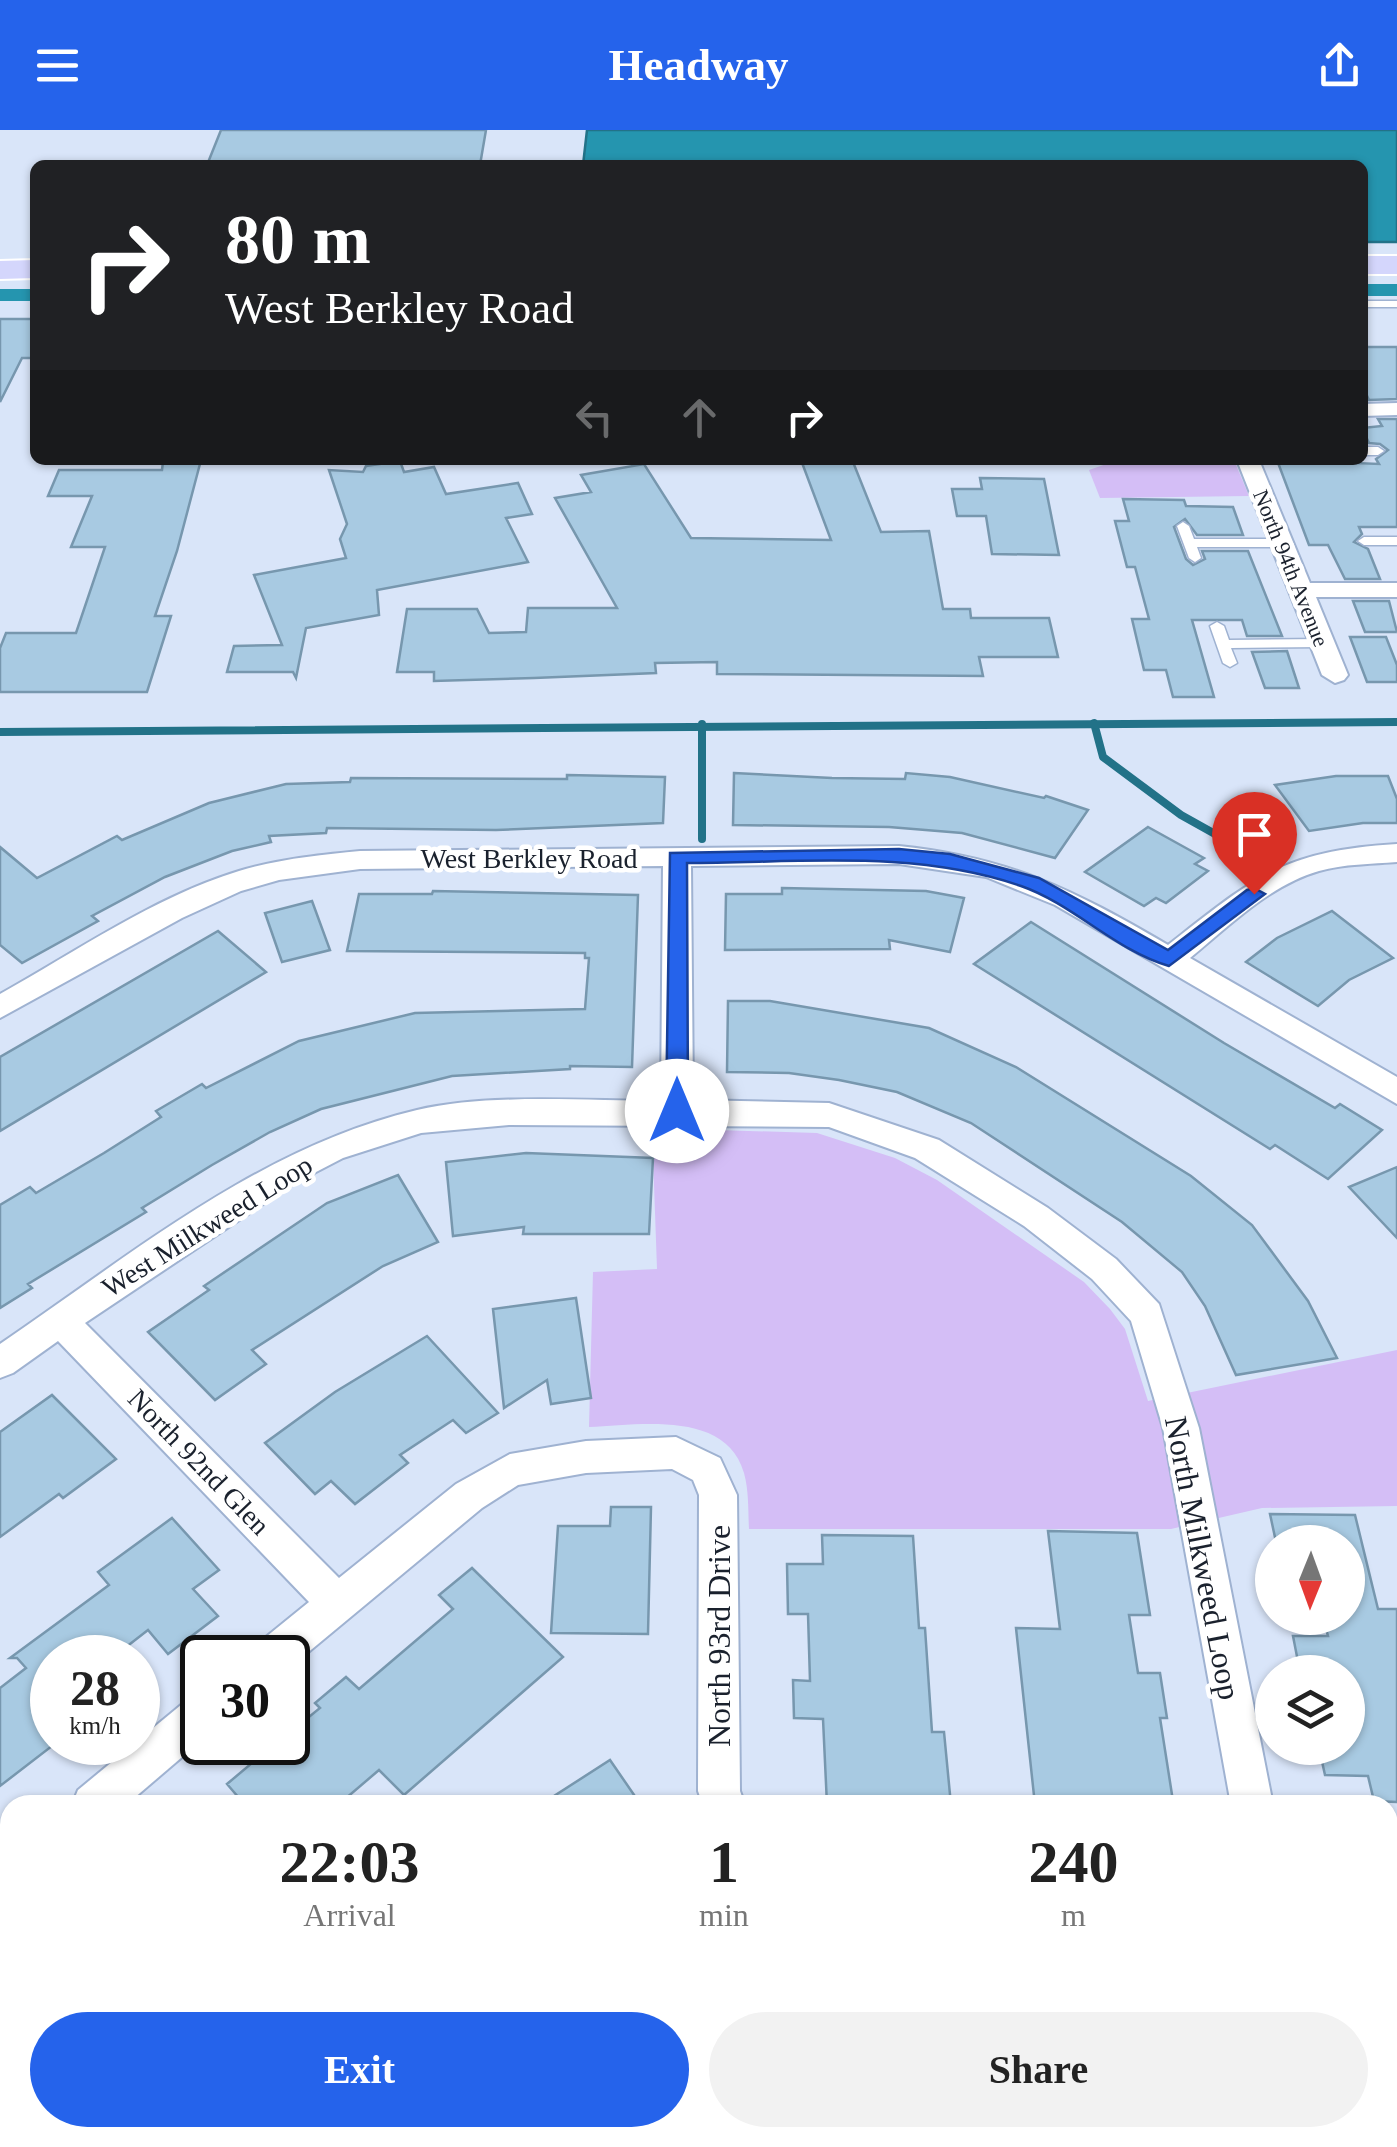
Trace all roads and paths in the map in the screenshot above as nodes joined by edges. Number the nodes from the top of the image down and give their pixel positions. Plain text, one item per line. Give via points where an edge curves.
1 (1368, 265) edge
2 (1397, 265) edge
3 (0, 270) edge
4 (30, 270) edge
5 (1368, 304) edge
6 (1397, 304) edge
7 (1368, 410) edge
8 (1397, 410) edge
9 (1368, 452) edge
10 (1378, 452) dead end
11 (1250, 465) edge
12 (1183, 526) dead end
13 (1364, 541) dead end
14 (1189, 543) junction
15 (1281, 543) junction
16 (1395, 545) edge
17 (1195, 558) dead end
18 (1300, 590) junction
19 (1397, 590) edge
20 (1217, 626) dead end
21 (1322, 643) junction
22 (1223, 644) junction
23 (1230, 663) dead end
24 (1335, 675) dead end
25 (1397, 853) edge
26 (677, 857) junction
27 (1169, 959) junction
28 (0, 1007) edge
29 (1397, 1092) edge
30 (677, 1111) junction
31 (1147, 1314) joint
32 (62, 1322) junction
33 (0, 1363) edge
34 (337, 1602) junction
35 (298, 1635) edge
36 (180, 1732) edge
37 (105, 1795) edge
38 (720, 1795) edge
39 (1250, 1795) edge

1 - 2 main road
3 - 4 main road
5 - 6 lane
7 - 8 street
9 - 10 lane
11 - 15 street, North 94th Avenue
12 - 14 lane
13 - 16 lane
14 - 15 lane
14 - 17 lane
15 - 18 street, North 94th Avenue
18 - 19 street
18 - 21 street, North 94th Avenue
20 - 22 lane
21 - 22 lane
21 - 24 street, North 94th Avenue
22 - 23 lane
25 - 27 street via 1351,856 1283,876
26 - 27 street, West Berkley Road via 950,860 1032,882
26 - 28 street, West Berkley Road via 292,866 188,904
26 - 30 street
27 - 29 street
30 - 31 street, West Milkweed Loop via 828,1114 927,1149 1050,1228 1104,1269
30 - 32 street, West Milkweed Loop via 509,1113 420,1121 373,1134 268,1183
31 - 39 street, North Milkweed Loop via 1181,1428
32 - 33 street, West Milkweed Loop
32 - 34 street, North 92nd Glen
34 - 35 street
34 - 38 street, North 93rd Drive via 510,1470 586,1457 676,1453 707,1468 718,1495
36 - 37 street

